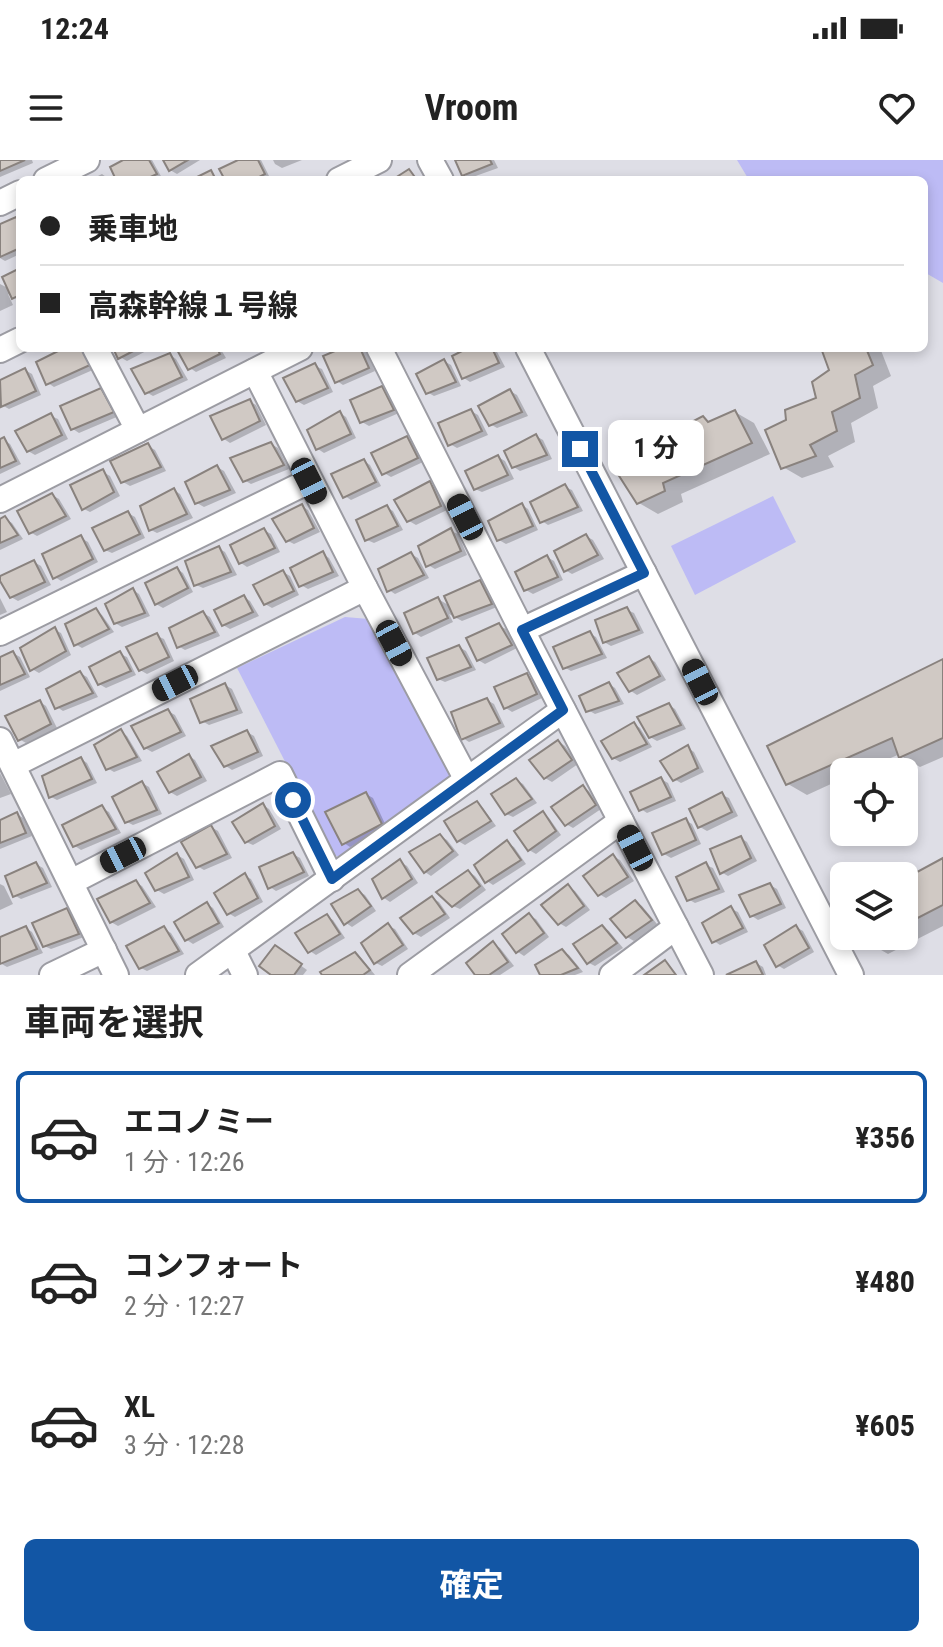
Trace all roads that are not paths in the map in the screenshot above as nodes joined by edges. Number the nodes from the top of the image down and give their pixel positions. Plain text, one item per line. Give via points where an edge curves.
1 (87, 160) edge
2 (379, 160) edge
3 (51, 171) edge
4 (347, 176) edge
5 (97, 352) edge
6 (292, 352) edge
7 (381, 352) edge
8 (530, 352) edge
9 (255, 371) junction
10 (138, 430) junction
11 (309, 481) junction
12 (0, 500) edge
13 (644, 573) junction
14 (365, 588) junction
15 (522, 630) junction
16 (0, 633) edge
17 (563, 710) junction
18 (0, 740) edge
19 (13, 765) junction
20 (467, 780) junction
21 (621, 821) junction
22 (332, 879) junction
23 (71, 882) junction
24 (676, 927) junction
25 (104, 950) junction
26 (233, 951) junction
27 (52, 975) edge
28 (116, 975) edge
29 (198, 975) edge
30 (245, 975) edge
31 (410, 975) edge
32 (612, 975) edge
33 (701, 975) edge
34 (851, 975) edge

1 - 3 street
2 - 4 street
5 - 10 street
6 - 9 street
7 - 15 street
8 - 13 street
9 - 10 street
9 - 11 street
10 - 12 street
11 - 14 street
11 - 16 street
13 - 15 street
13 - 34 street
14 - 19 street
14 - 20 street
15 - 17 street
17 - 20 street
17 - 21 street
18 - 19 street
19 - 23 street
20 - 22 street
21 - 24 street
21 - 31 street
22 - 23 street via 280,774
22 - 26 street
23 - 25 street
24 - 32 street
24 - 33 street
25 - 27 street
25 - 28 street
26 - 29 street
26 - 30 street

